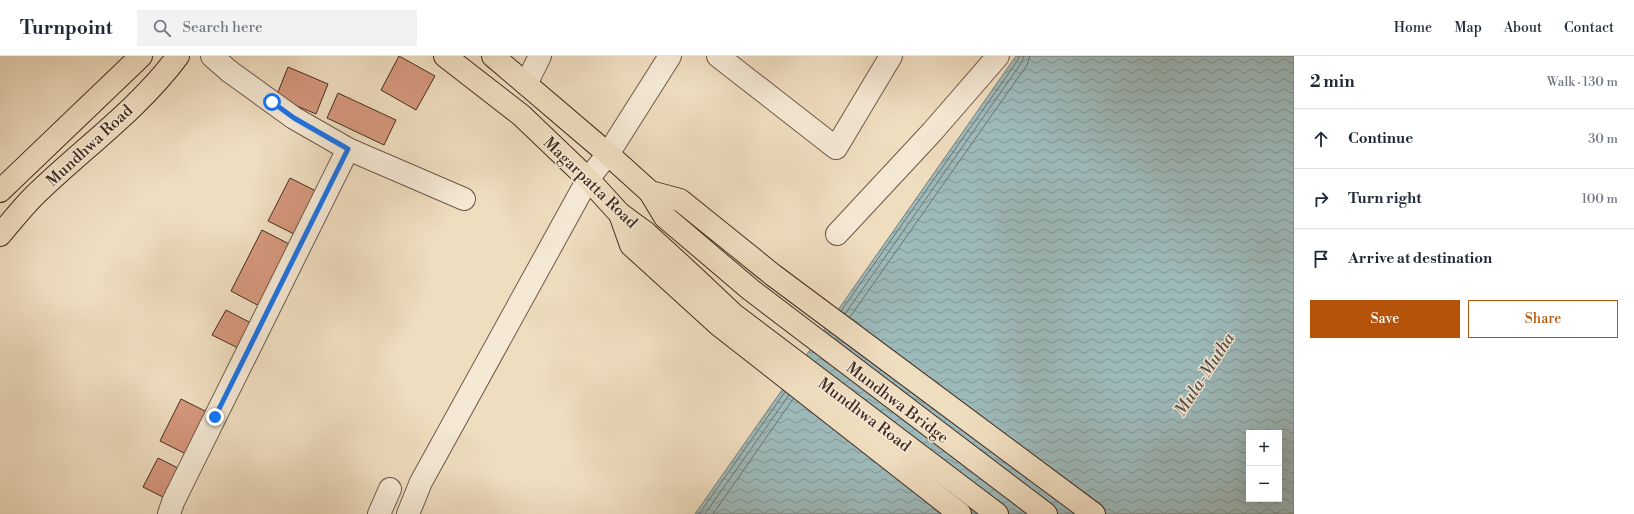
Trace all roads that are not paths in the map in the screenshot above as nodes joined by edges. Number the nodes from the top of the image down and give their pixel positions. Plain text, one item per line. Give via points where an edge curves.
1 (141, 56) edge
2 (178, 56) edge
3 (212, 56) edge
4 (445, 56) edge
5 (493, 56) edge
6 (540, 56) edge
7 (670, 56) edge
8 (718, 56) edge
9 (891, 56) edge
10 (998, 56) edge
11 (526, 84) junction
12 (348, 149) junction
13 (608, 154) junction
14 (588, 179) junction
15 (1, 184) edge
16 (650, 192) junction
17 (464, 199) dead end
18 (837, 234) dead end
19 (0, 235) edge
20 (726, 320) junction
21 (390, 489) dead end
22 (169, 514) edge
23 (379, 514) edge
24 (408, 514) edge
25 (960, 514) edge
26 (997, 514) edge
27 (1046, 514) edge
28 (1094, 514) edge

1 - 15 main road, Mundhwa Road
2 - 19 main road, Mundhwa Road via 163,76 33,197
3 - 12 street via 294,118
4 - 14 main road, Magarpatta Road via 521,115
5 - 11 main road, Magarpatta Road
6 - 11 street
7 - 13 street
8 - 9 street via 836,148
10 - 18 street via 932,132
11 - 13 main road, Magarpatta Road
12 - 17 street
12 - 22 street
13 - 14 street
13 - 16 main road
14 - 20 main road, Magarpatta Road via 620,214 679,263
14 - 24 street via 421,482
16 - 27 main road, Mundhwa Bridge via 665,217 750,290
16 - 28 main road via 680,200 773,275
20 - 25 main road
20 - 26 main road, Mundhwa Road
21 - 23 street

